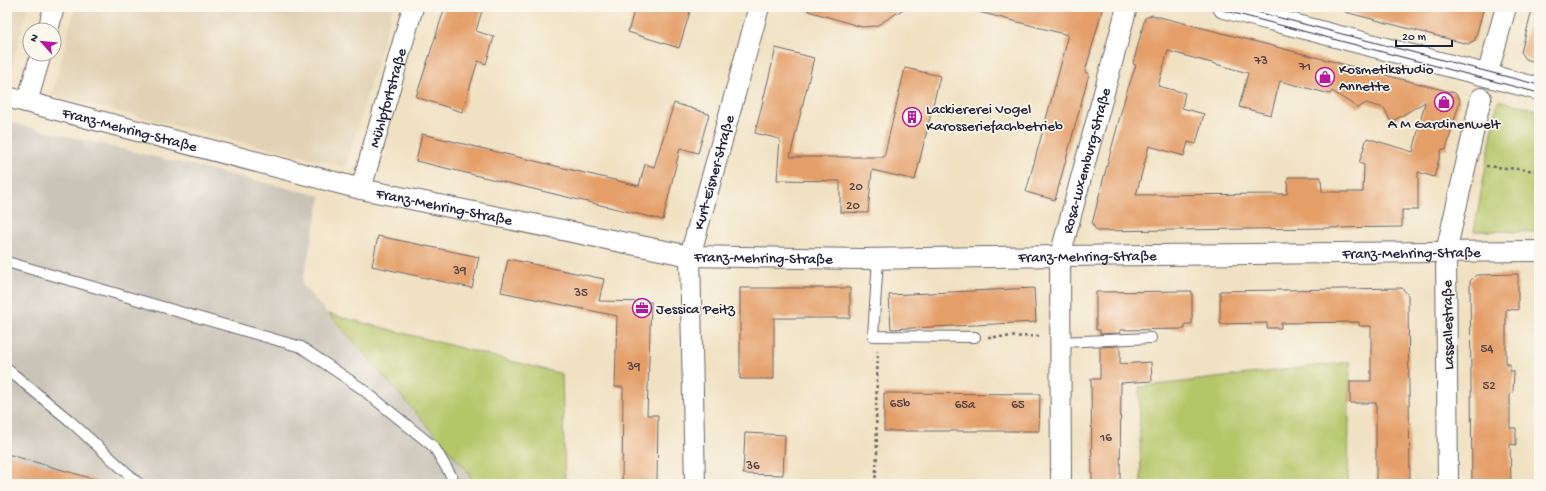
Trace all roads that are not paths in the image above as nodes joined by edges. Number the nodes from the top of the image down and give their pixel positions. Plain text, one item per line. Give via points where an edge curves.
1 (54, 7) edge
2 (413, 7) edge
3 (759, 7) edge
4 (1127, 7) edge
5 (1224, 7) edge
6 (1506, 7) edge
7 (50, 22) edge
8 (39, 62) edge
9 (1487, 76) junction
10 (1539, 90) edge
11 (7, 96) edge
12 (1481, 98) dead end
13 (27, 102) junction
14 (361, 189) junction
15 (1539, 251) edge
16 (1446, 252) junction
17 (690, 256) junction
18 (1060, 256) junction
19 (878, 259) junction
20 (7, 262) edge
21 (975, 337) road end
22 (1061, 338) junction
23 (1151, 338) dead end
24 (7, 368) edge
25 (139, 484) edge
26 (456, 484) edge
27 (695, 484) edge
28 (1061, 484) edge
29 (1448, 484) edge

1 - 7 street
2 - 14 street, Mühlpfortstraße
3 - 17 street, Kurt-Eisner-Straße
4 - 18 street, Rosa-Luxemburg-Straße
5 - 9 street
6 - 9 street
8 - 13 street
9 - 10 street
11 - 13 street, Franz-Mehring-Straße
12 - 16 street, Lassallestraße
13 - 14 street, Franz-Mehring-Straße
14 - 17 street, Franz-Mehring-Straße
15 - 16 street, Franz-Mehring-Straße
16 - 18 street, Franz-Mehring-Straße
16 - 29 street, Lassallestraße
17 - 19 street, Franz-Mehring-Straße
17 - 27 street, Kurt-Eisner-Straße
18 - 19 street, Franz-Mehring-Straße
18 - 22 street, Rosa-Luxemburg-Straße
19 - 21 lane via 873,336
20 - 26 lane via 301,347 361,388 434,447
22 - 23 lane
22 - 28 street, Rosa-Luxemburg-Straße
24 - 25 lane

